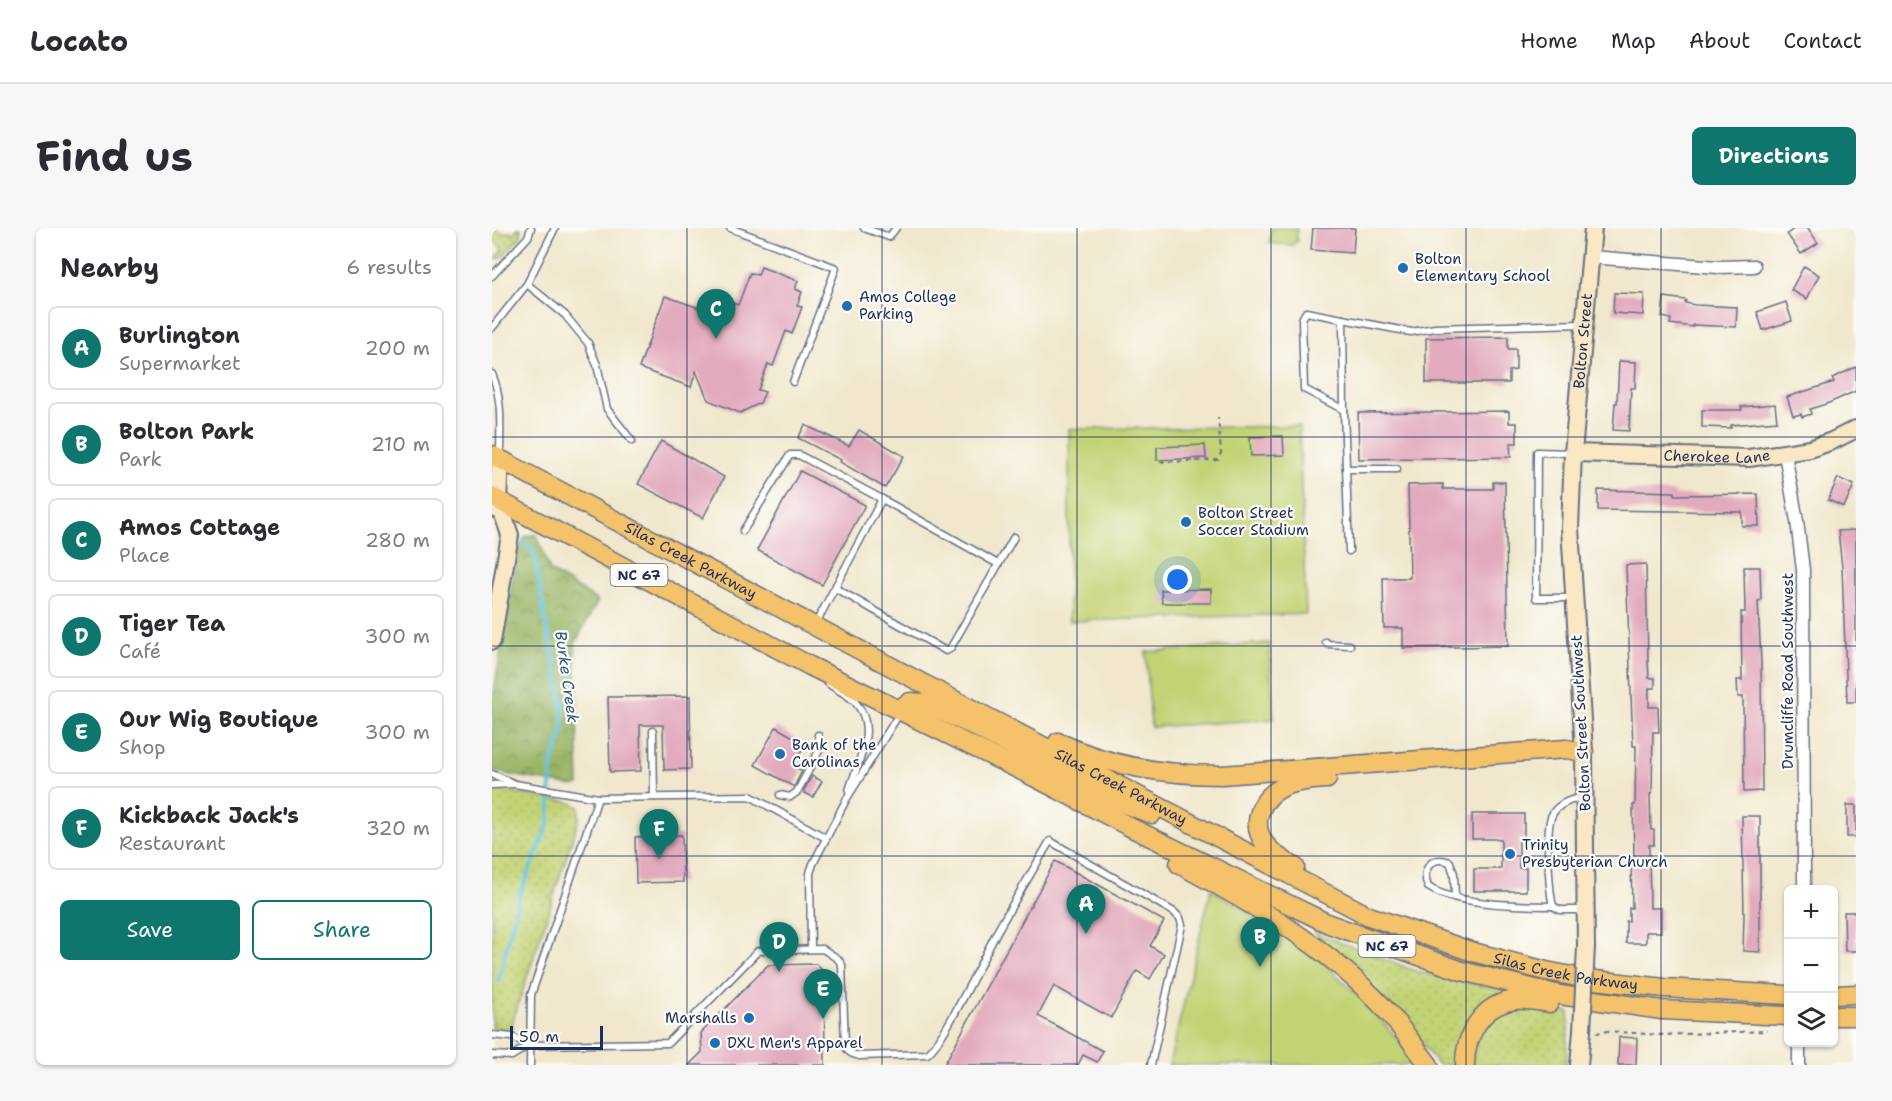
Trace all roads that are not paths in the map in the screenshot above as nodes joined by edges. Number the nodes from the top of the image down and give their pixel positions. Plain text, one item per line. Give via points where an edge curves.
1 (531, 228) edge
2 (555, 228) edge
3 (730, 228) edge
4 (864, 228) edge
5 (896, 228) edge
6 (1593, 228) edge
7 (1590, 257) junction
8 (1754, 266) dead end
9 (492, 276) edge
10 (527, 284) junction
11 (1342, 319) junction
12 (1584, 324) junction
13 (492, 328) edge
14 (492, 374) edge
15 (793, 382) dead end
16 (1344, 410) junction
17 (1856, 429) edge
18 (632, 441) dead end
19 (1573, 453) junction
20 (1785, 454) junction
21 (496, 458) edge
22 (1346, 469) junction
23 (1397, 469) dead end
24 (882, 499) junction
25 (494, 503) edge
26 (743, 531) dead end
27 (1014, 537) dead end
28 (1348, 551) dead end
29 (998, 564) junction
30 (835, 588) junction
31 (1575, 598) junction
32 (814, 626) junction
33 (492, 641) edge
34 (1326, 642) dead end
35 (1350, 645) dead end
36 (810, 666) junction
37 (957, 701) junction
38 (901, 711) junction
39 (653, 731) dead end
40 (818, 735) dead end
41 (1584, 752) junction
42 (492, 774) edge
43 (492, 784) edge
44 (515, 784) junction
45 (780, 795) dead end
46 (654, 797) junction
47 (1585, 797) junction
48 (598, 798) junction
49 (846, 800) junction
50 (1183, 820) junction
51 (1130, 827) junction
52 (826, 838) junction
53 (1804, 885) edge
54 (1455, 897) junction
55 (1552, 906) junction
56 (1587, 910) junction
57 (1369, 916) junction
58 (811, 948) junction
59 (1838, 994) edge
60 (1856, 994) edge
61 (1784, 995) edge
62 (1662, 1010) junction
63 (1784, 1016) edge
64 (1838, 1016) edge
65 (1856, 1016) edge
66 (492, 1035) edge
67 (529, 1045) junction
68 (1799, 1047) edge
69 (492, 1055) edge
70 (530, 1065) edge
71 (1151, 1065) edge
72 (1429, 1065) edge
73 (1465, 1065) edge
74 (1579, 1065) edge
75 (1799, 1065) edge

1 - 9 lane via 528,237
2 - 10 lane
3 - 15 lane via 836,268
4 - 5 lane via 889,237
6 - 7 street, Bolton Street
7 - 8 street
7 - 12 street, Bolton Street
10 - 13 lane
10 - 18 lane via 565,315 588,343 607,409
11 - 12 lane via 1411,332
11 - 16 lane
11 - 16 lane via 1306,312 1302,319 1304,389
12 - 19 street, Bolton Street
14 - 21 lane via 500,404
16 - 22 lane
17 - 20 street, Cherokee Lane via 1833,441
19 - 20 street, Cherokee Lane via 1749,458
19 - 31 street, Bolton Street Southwest via 1570,528
19 - 31 lane via 1537,452 1536,598
20 - 53 street, Drumcliffe Road Southwest via 1803,570
21 - 25 street
21 - 32 main road, Silas Creek Parkway / NC 67
22 - 23 lane
22 - 28 lane
24 - 26 lane via 799,455 789,455
24 - 29 lane
24 - 30 lane
25 - 33 street via 510,535
25 - 36 main road, Silas Creek Parkway / NC 67
27 - 29 lane
29 - 30 lane via 946,651
30 - 32 lane
31 - 41 street, Bolton Street Southwest
32 - 37 main road, Silas Creek Parkway / NC 67
34 - 35 lane
36 - 38 main road, Silas Creek Parkway / NC 67
36 - 49 lane via 854,700 865,717 865,744
37 - 41 main road via 1016,721 1112,763 1190,775 1566,749
37 - 50 main road, Silas Creek Parkway / NC 67
38 - 49 lane
38 - 50 main road via 910,702 923,703 1119,802
38 - 51 main road, Silas Creek Parkway / NC 67
39 - 46 lane
40 - 45 lane via 820,749 797,792 789,797
41 - 47 street, Bolton Street Southwest
41 - 57 main road via 1567,759 1305,781 1274,792 1258,818 1259,831 1267,846 1292,866 1348,895
42 - 44 lane
43 - 44 lane
44 - 48 lane
46 - 48 lane
46 - 52 lane via 750,796
47 - 55 lane via 1563,803 1552,813
47 - 56 street, Bolton Street Southwest
48 - 67 lane via 531,995
49 - 52 lane
50 - 57 main road, Silas Creek Parkway / NC 67
51 - 62 main road, Silas Creek Parkway / NC 67 via 1329,924 1387,946 1508,983
51 - 72 main road via 1161,854 1243,898 1328,955 1384,1008
52 - 58 lane via 810,873
54 - 54 lane via 1428,887 1425,871 1432,862 1450,862
54 - 55 lane via 1504,906
55 - 56 lane via 1560,910
56 - 74 street, Bolton Street Southwest, bridge
57 - 61 main road, Silas Creek Parkway / NC 67 via 1473,952 1577,977 1664,988
58 - 67 lane via 758,951 668,1043
58 - 71 lane via 831,952 842,965 845,1044 852,1055 927,1054 947,1026 1050,841 1180,918 1182,925
59 - 60 main road
62 - 63 main road, Silas Creek Parkway / NC 67
62 - 73 main road via 1612,1014 1537,1001 1506,1002 1488,1011 1475,1025
64 - 65 main road
66 - 67 lane via 512,1037
67 - 69 lane via 512,1056
67 - 70 lane
68 - 75 street

